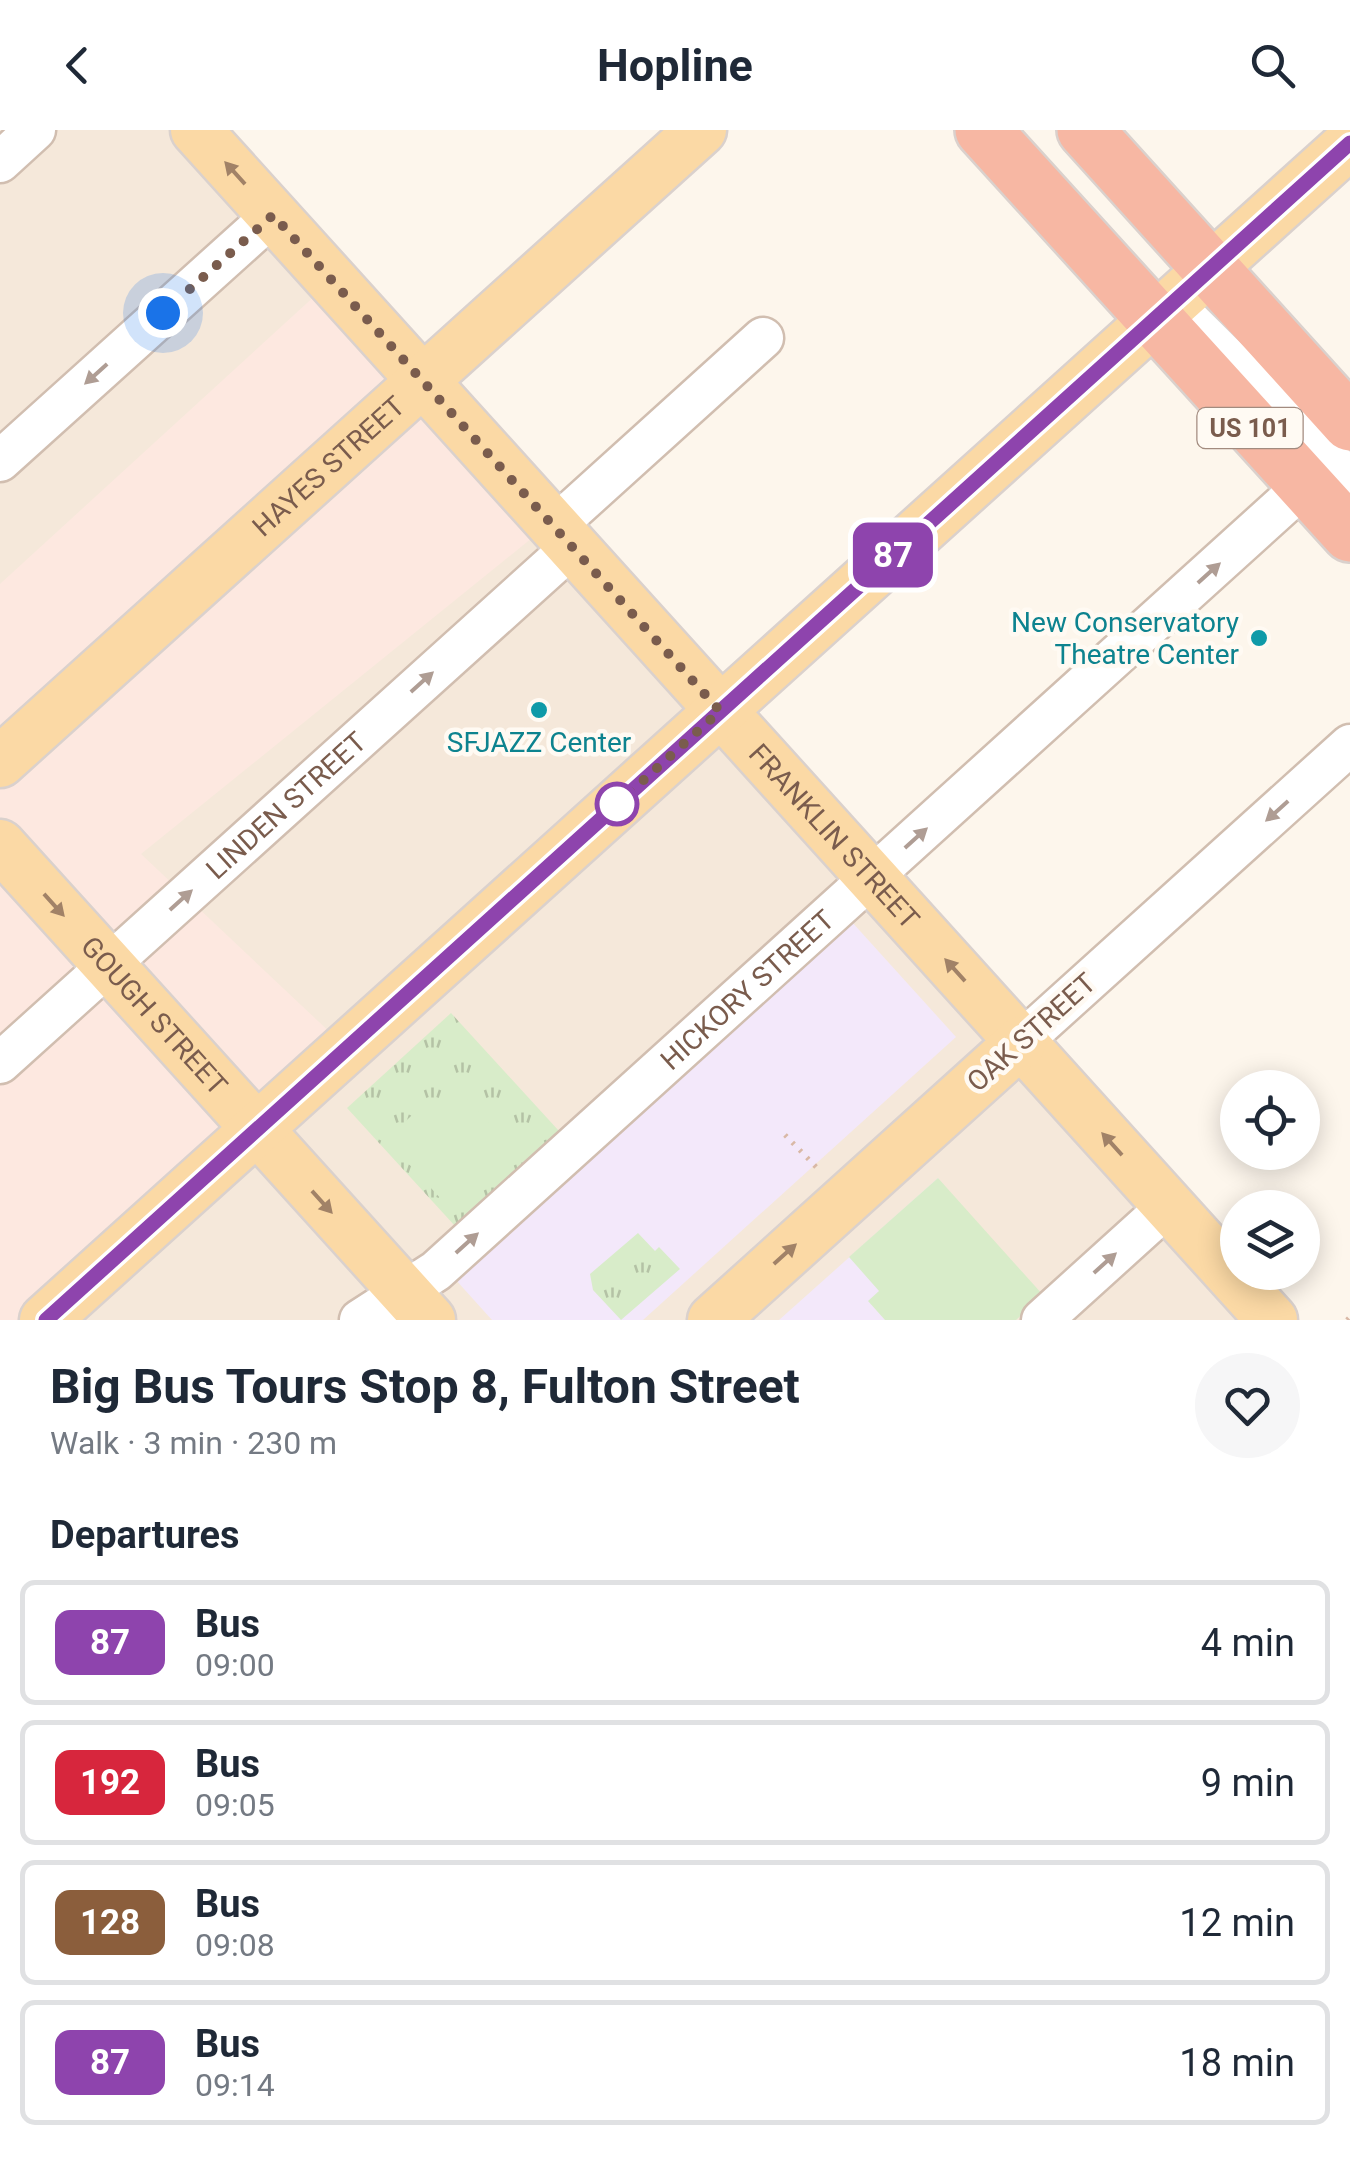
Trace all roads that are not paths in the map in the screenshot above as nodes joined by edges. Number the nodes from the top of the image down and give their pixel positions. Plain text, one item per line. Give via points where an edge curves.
1 (35, 130) edge
2 (196, 130) edge
3 (702, 130) edge
4 (983, 130) edge
5 (1014, 130) edge
6 (1055, 130) edge
7 (1085, 130) edge
8 (1350, 143) edge
9 (0, 162) edge
10 (273, 215) junction
11 (1182, 294) junction
12 (763, 338) dead end
13 (424, 382) junction
14 (1350, 423) edge
15 (1350, 454) edge
16 (0, 461) edge
17 (1327, 483) edge
18 (1350, 534) edge
19 (563, 537) junction
20 (720, 711) junction
21 (1347, 754) edge
22 (0, 762) edge
23 (0, 845) edge
24 (872, 878) junction
25 (108, 965) junction
26 (1020, 1042) junction
27 (0, 1063) edge
28 (257, 1130) junction
29 (1168, 1206) junction
30 (417, 1305) edge
31 (46, 1320) edge
32 (360, 1320) edge
33 (713, 1320) edge
34 (1042, 1320) edge
35 (1272, 1320) edge

1 - 9 street
10 -> 2 main road, FRANKLIN STREET
3 - 13 main road, HAYES STREET
4 - 11 highway, US 101
5 - 11 street
6 - 11 street
7 - 11 highway, US 101
8 - 11 main road
10 - 13 main road, FRANKLIN STREET
10 -> 16 street
11 - 14 highway, US 101
11 - 15 street
11 - 17 highway, US 101
11 - 20 main road
12 - 19 street, LINDEN STREET
13 - 19 main road, FRANKLIN STREET
13 - 22 main road, HAYES STREET
17 - 18 highway, US 101
24 -> 17 street, HICKORY STREET
19 - 20 main road, FRANKLIN STREET
25 -> 19 street, LINDEN STREET
20 - 24 main road, FRANKLIN STREET
20 - 28 main road
21 -> 26 street, OAK STREET
23 -> 25 main road, GOUGH STREET
26 -> 24 main road, FRANKLIN STREET
30 -> 24 street, HICKORY STREET via 436,1270
25 - 27 street, LINDEN STREET
25 - 28 main road, GOUGH STREET
29 -> 26 main road, FRANKLIN STREET
33 -> 26 main road, OAK STREET
28 -> 30 main road, GOUGH STREET
28 - 31 main road
34 -> 29 street
29 - 35 main road, FRANKLIN STREET
30 - 32 street, HICKORY STREET

